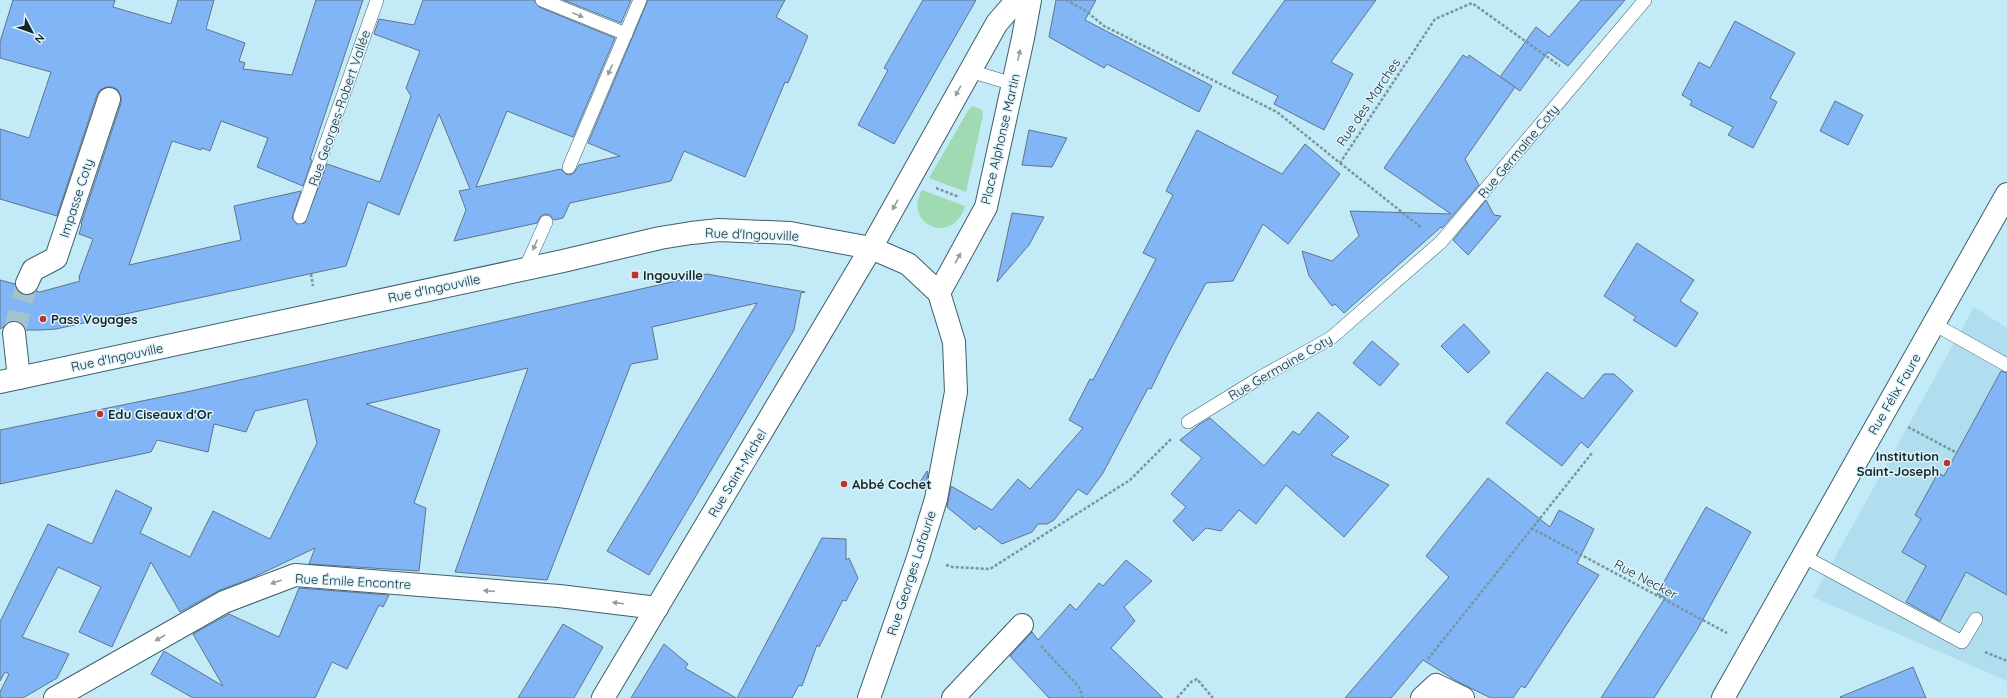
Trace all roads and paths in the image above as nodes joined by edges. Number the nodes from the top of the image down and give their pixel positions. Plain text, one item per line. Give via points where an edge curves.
1 (377, 0) edge
2 (542, 0) edge
3 (640, 0) edge
4 (1017, 0) edge
5 (1030, 0) edge
6 (1066, 0) edge
7 (1645, 0) edge
8 (1473, 2) edge
9 (626, 34) junction
10 (1563, 67) dead end
11 (970, 71) junction
12 (1013, 84) junction
13 (109, 99) dead end
14 (1340, 163) junction
15 (569, 167) dead end
16 (910, 178) junction
17 (2007, 194) edge
18 (986, 207) junction
19 (300, 217) dead end
20 (546, 222) dead end
21 (1424, 229) dead end
22 (871, 248) junction
23 (525, 269) junction
24 (27, 283) tunnel mouth
25 (939, 292) junction
26 (1934, 324) junction
27 (14, 333) tunnel mouth
28 (2007, 365) edge
29 (9, 380) edge
30 (1883, 414) junction
31 (1188, 422) joint
32 (1592, 452) dead end
33 (1956, 454) dead end
34 (1532, 528) junction
35 (1803, 556) junction
36 (945, 564) dead end
37 (657, 608) junction
38 (1976, 619) dead end
39 (1022, 625) joint
40 (1752, 646) junction
41 (1425, 662) dead end
42 (55, 698) edge
43 (602, 698) edge
44 (869, 698) edge
45 (952, 698) edge
46 (1083, 698) edge
47 (1178, 698) edge
48 (1213, 698) edge
49 (1422, 698) edge
50 (1463, 698) edge
51 (1723, 698) edge

1 - 19 lane, Rue Georges-Robert Vallée
2 -> 9 lane
3 - 9 lane
4 - 11 street via 997,22
12 -> 5 street, Place Alphonse Martin
6 - 14 path, Rue des Marches via 1086,11 1104,26 1277,112
7 - 31 lane, Rue Germaine Coty via 1440,242 1331,338
8 - 10 path, Rue des Marches
8 - 14 path, Rue des Marches via 1435,19
9 -> 15 lane
11 - 12 lane
11 -> 16 street
12 - 18 street, Place Alphonse Martin
13 - 24 street, Impasse Coty via 56,258 33,270
14 - 21 path
16 - 18 path
16 -> 22 street
17 - 26 street, Rue Félix Faure
25 -> 18 street, Place Alphonse Martin
20 -> 23 lane
22 - 23 street, Rue d'Ingouville via 790,233 719,230 660,238
22 - 25 street via 908,264
22 - 37 street, Rue Saint-Michel
23 - 29 street, Rue d'Ingouville
25 - 44 street, Rue Georges Lafaurie via 954,342 956,392 953,412 936,499
26 - 28 lane
26 - 30 street, Rue Félix Faure
27 - 29 street
30 - 33 path
30 - 35 street, Rue Félix Faure
31 - 36 path via 1130,480 990,569 953,567
32 - 34 path
34 - 40 path, Rue Necker
34 - 41 path
35 - 38 lane via 1962,642
35 - 40 street, Rue Félix Faure
37 -> 42 street, Rue Émile Encontre via 559,596 295,575 224,602
37 - 43 street, Rue Saint-Michel
39 - 45 street
39 - 46 path via 1079,687
40 - 51 street, Rue Félix Faure
47 - 48 path via 1190,682 1197,679
49 - 50 street via 1436,685

